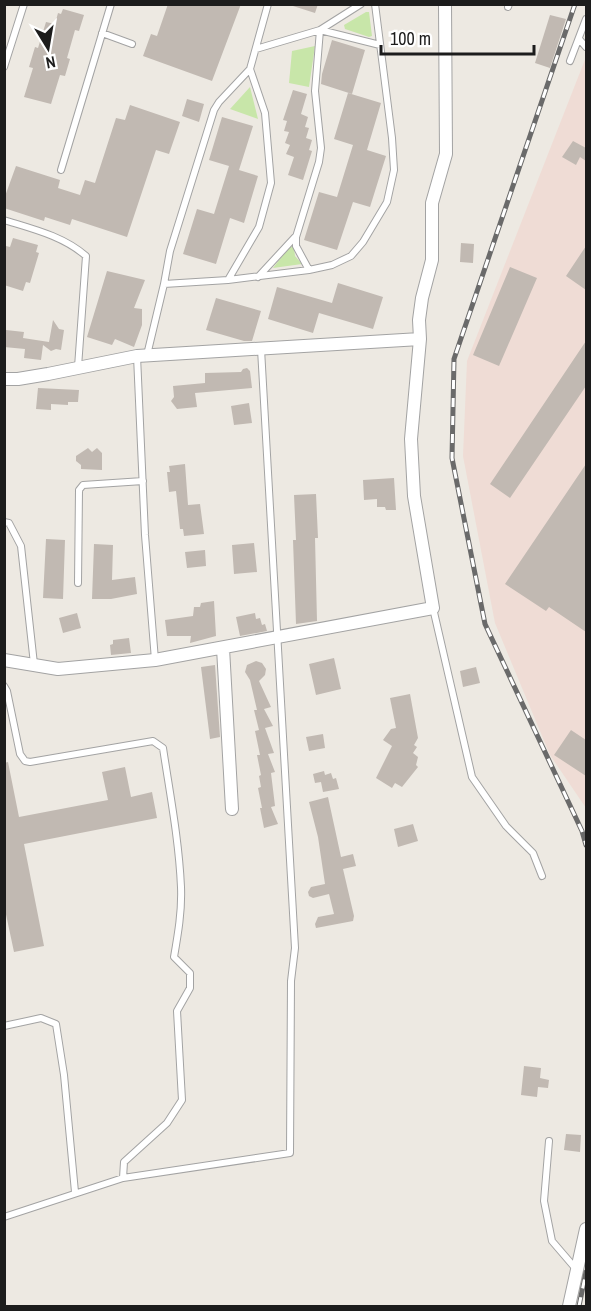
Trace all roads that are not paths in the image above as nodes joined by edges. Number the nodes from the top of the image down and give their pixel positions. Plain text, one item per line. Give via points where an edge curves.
1 (24, 4) edge
2 (268, 4) edge
3 (361, 4) edge
4 (375, 4) edge
5 (445, 4) edge
6 (110, 5) edge
7 (586, 18) edge
8 (320, 30) junction
9 (102, 33) junction
10 (579, 39) junction
11 (132, 44) dead end
12 (380, 45) junction
13 (586, 47) edge
14 (256, 49) junction
15 (570, 61) dead end
16 (4, 67) edge
17 (250, 69) junction
18 (62, 170) dead end
19 (4, 220) edge
20 (296, 237) junction
21 (309, 270) junction
22 (258, 277) junction
23 (228, 280) junction
24 (164, 284) junction
25 (420, 339) junction
26 (261, 349) junction
27 (142, 356) junction
28 (78, 368) junction
29 (4, 379) edge
30 (143, 481) junction
31 (4, 522) edge
32 (78, 583) dead end
33 (433, 608) junction
34 (277, 637) junction
35 (223, 648) junction
36 (4, 660) edge
37 (154, 660) junction
38 (34, 665) junction
39 (4, 686) edge
40 (232, 809) dead end
41 (542, 876) dead end
42 (4, 1026) edge
43 (549, 1141) dead end
44 (123, 1178) junction
45 (75, 1192) junction
46 (4, 1217) edge
47 (586, 1229) edge
48 (577, 1270) junction
49 (569, 1306) edge

1 - 16 lane
2 - 14 lane
3 - 8 lane
4 - 12 lane
5 - 25 street via 446,154 432,203 432,260 422,298
6 - 9 lane
7 - 10 lane
8 - 12 lane
8 - 14 lane
8 - 20 lane via 315,91 321,148
9 - 11 lane
9 - 18 lane
10 - 13 lane
10 - 15 lane
12 - 21 lane via 394,170 387,202 351,256
14 - 17 lane
17 - 23 lane via 265,113 271,183 259,227
17 - 24 lane via 214,110 170,251
19 - 28 lane via 50,234 86,256
20 - 21 lane via 296,246
20 - 22 lane
21 - 22 lane
22 - 23 lane
23 - 24 lane
24 - 27 lane
25 - 26 street
25 - 33 street via 411,439 414,496
26 - 27 street
26 - 34 lane
27 - 28 street
27 - 30 lane
28 - 29 street
30 - 32 lane via 83,484 79,490
30 - 37 lane
31 - 38 lane via 9,523 21,546
33 - 34 street
33 - 41 lane via 472,777 506,826 533,853
34 - 35 street
34 - 44 lane via 295,948 291,981 290,1153
35 - 37 street
35 - 40 street
36 - 38 street
37 - 38 street via 58,669
39 - 44 lane via 25,761 153,741 164,748 181,888 174,957 190,973 190,988 177,1011 182,1100 167,1123 124,1162
42 - 45 lane via 41,1018 56,1024
43 - 48 lane via 544,1201 552,1241
44 - 45 lane
45 - 46 lane
47 - 48 street
48 - 49 street

